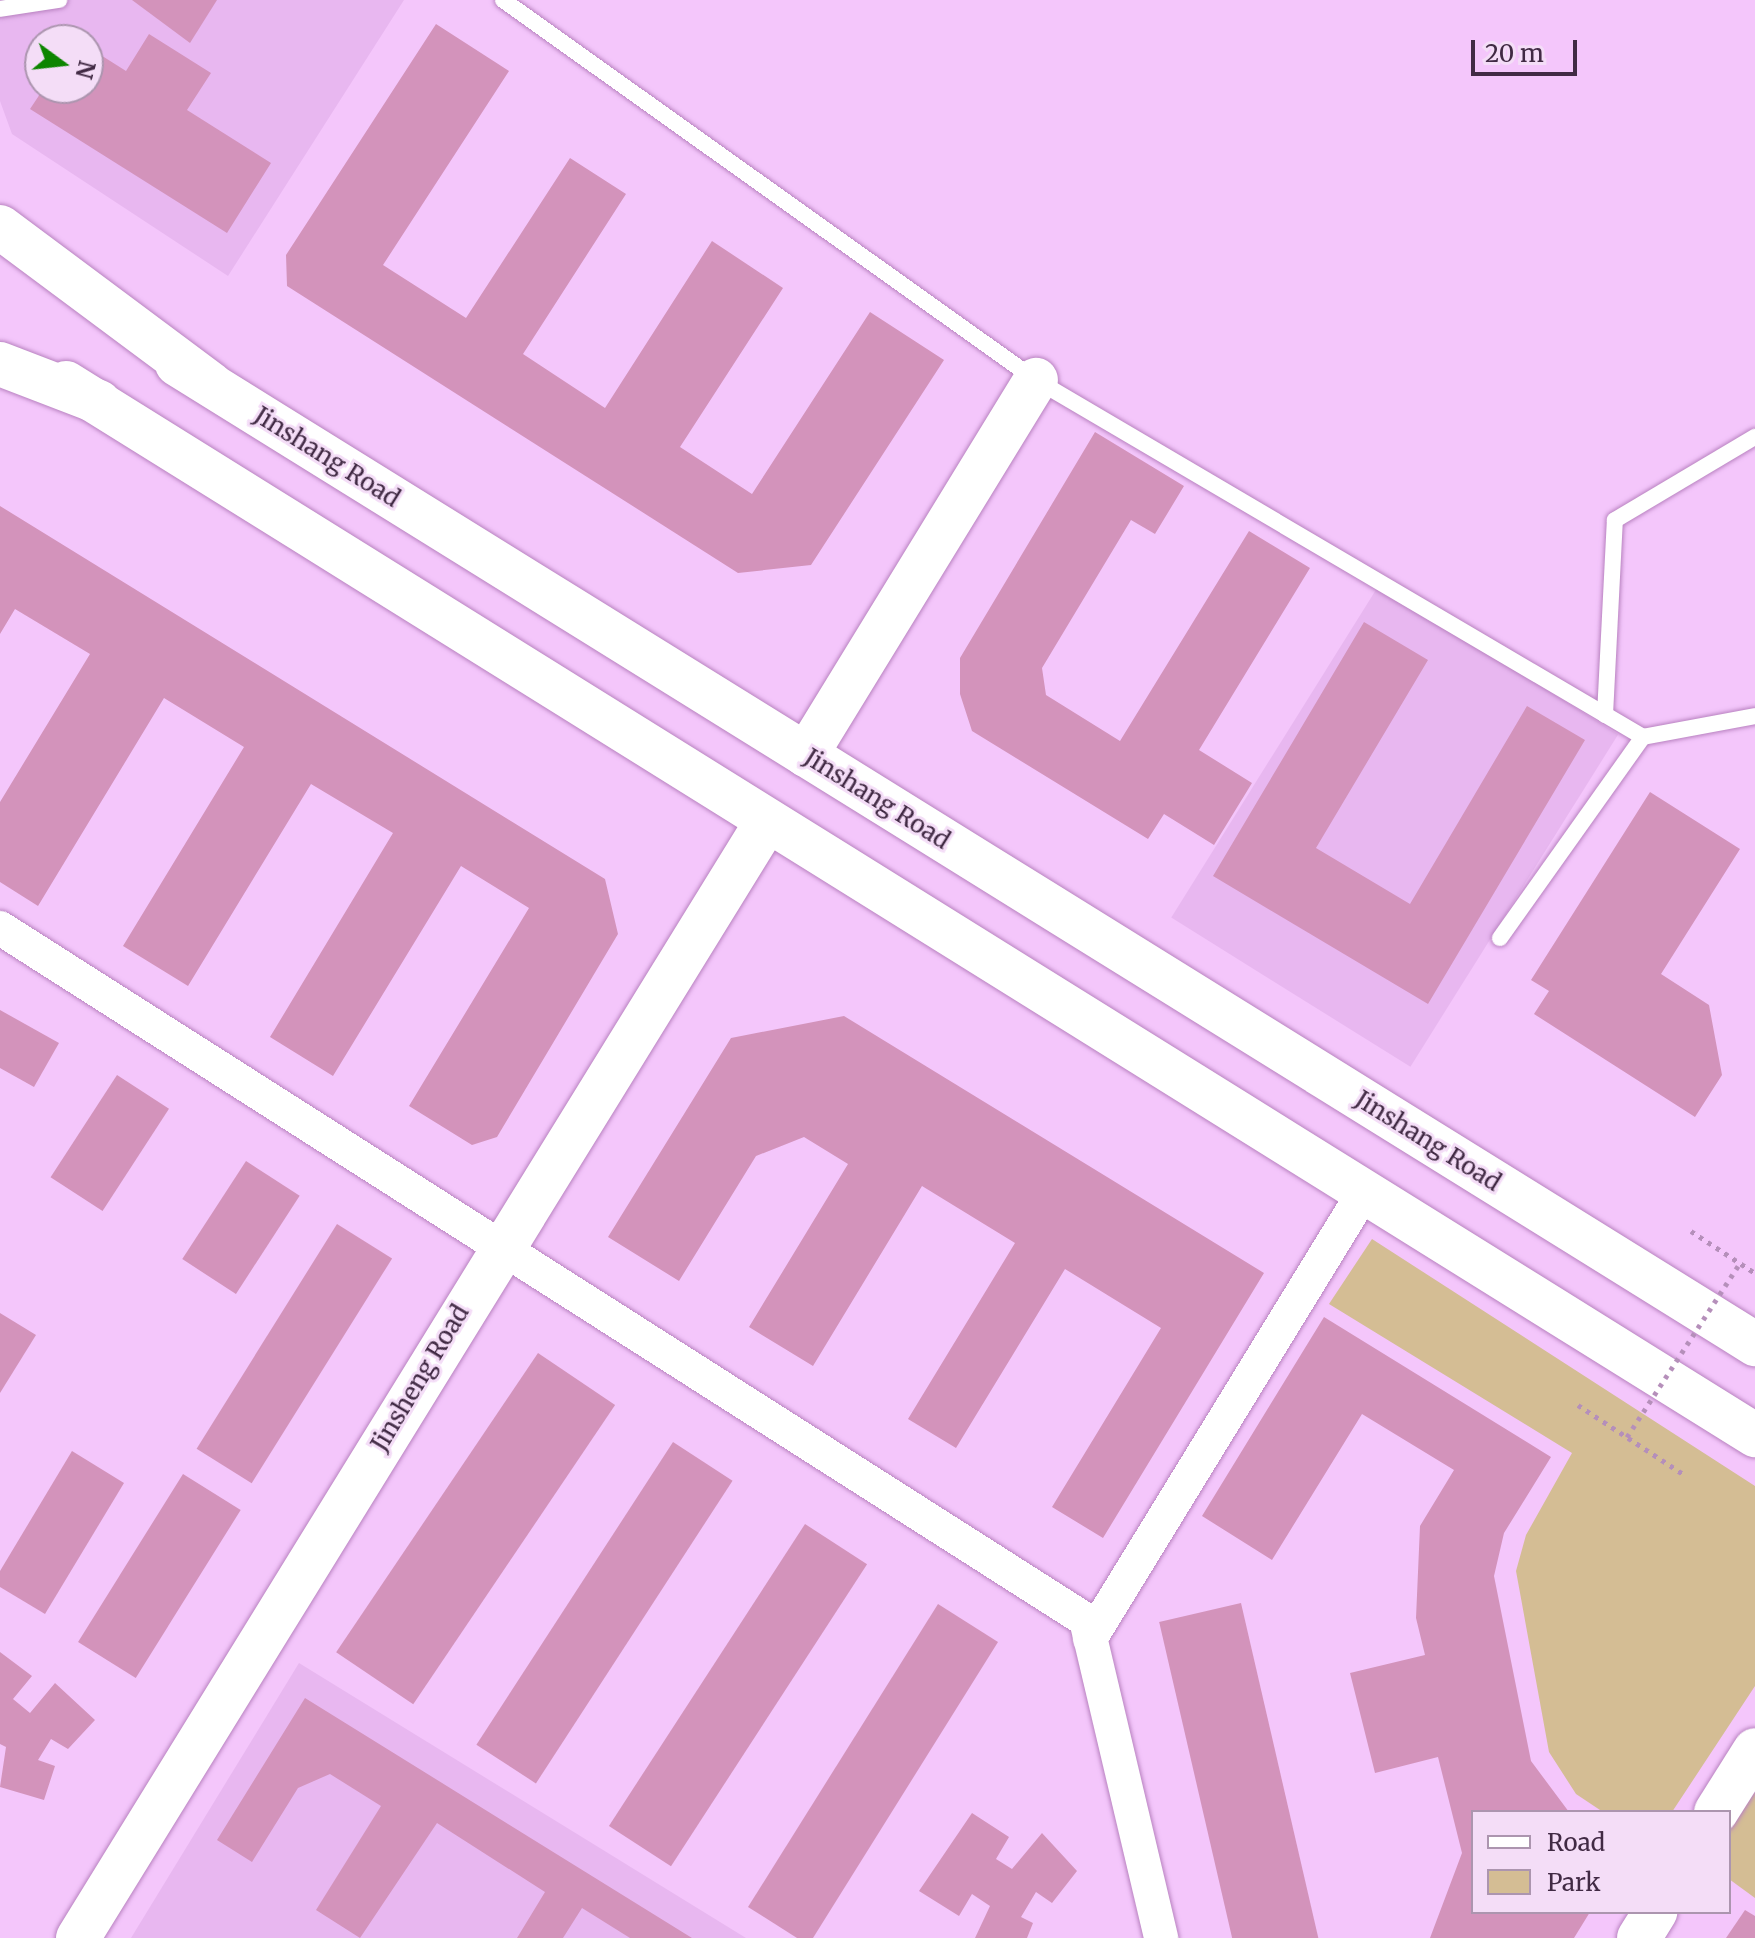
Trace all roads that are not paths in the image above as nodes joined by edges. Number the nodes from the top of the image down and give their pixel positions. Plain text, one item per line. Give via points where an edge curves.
1 (59, 0) edge
2 (503, 0) edge
3 (0, 9) edge
4 (0, 227) edge
5 (0, 252) edge
6 (0, 345) edge
7 (0, 364) edge
8 (1036, 380) junction
9 (211, 384) junction
10 (99, 402) junction
11 (1755, 437) edge
12 (1605, 715) junction
13 (1755, 716) edge
14 (1643, 737) junction
15 (806, 755) junction
16 (767, 821) junction
17 (0, 928) edge
18 (1500, 938) dead end
19 (1364, 1192) junction
20 (501, 1247) junction
21 (1755, 1344) edge
22 (1755, 1435) edge
23 (1090, 1639) junction
24 (1755, 1750) edge
25 (1717, 1810) edge
26 (1654, 1914) edge
27 (78, 1938) edge
28 (1161, 1938) edge
29 (1639, 1938) edge

1 - 3 lane
2 - 8 lane
4 - 9 main road
5 - 9 main road, Jinshang Road
6 - 10 main road
7 - 10 main road
8 - 12 lane
8 - 15 main road
9 - 15 main road, Jinshang Road
10 - 16 main road
11 - 12 lane via 1615,520
12 - 14 lane
13 - 14 lane
14 - 18 lane
15 - 21 main road, Jinshang Road
16 - 19 main road
16 - 20 main road, Jinsheng Road
17 - 20 street
19 - 22 main road
19 - 23 street
20 - 23 street via 1086,1620
20 - 27 main road, Jinsheng Road
23 - 28 street
24 - 25 main road
26 - 29 main road

